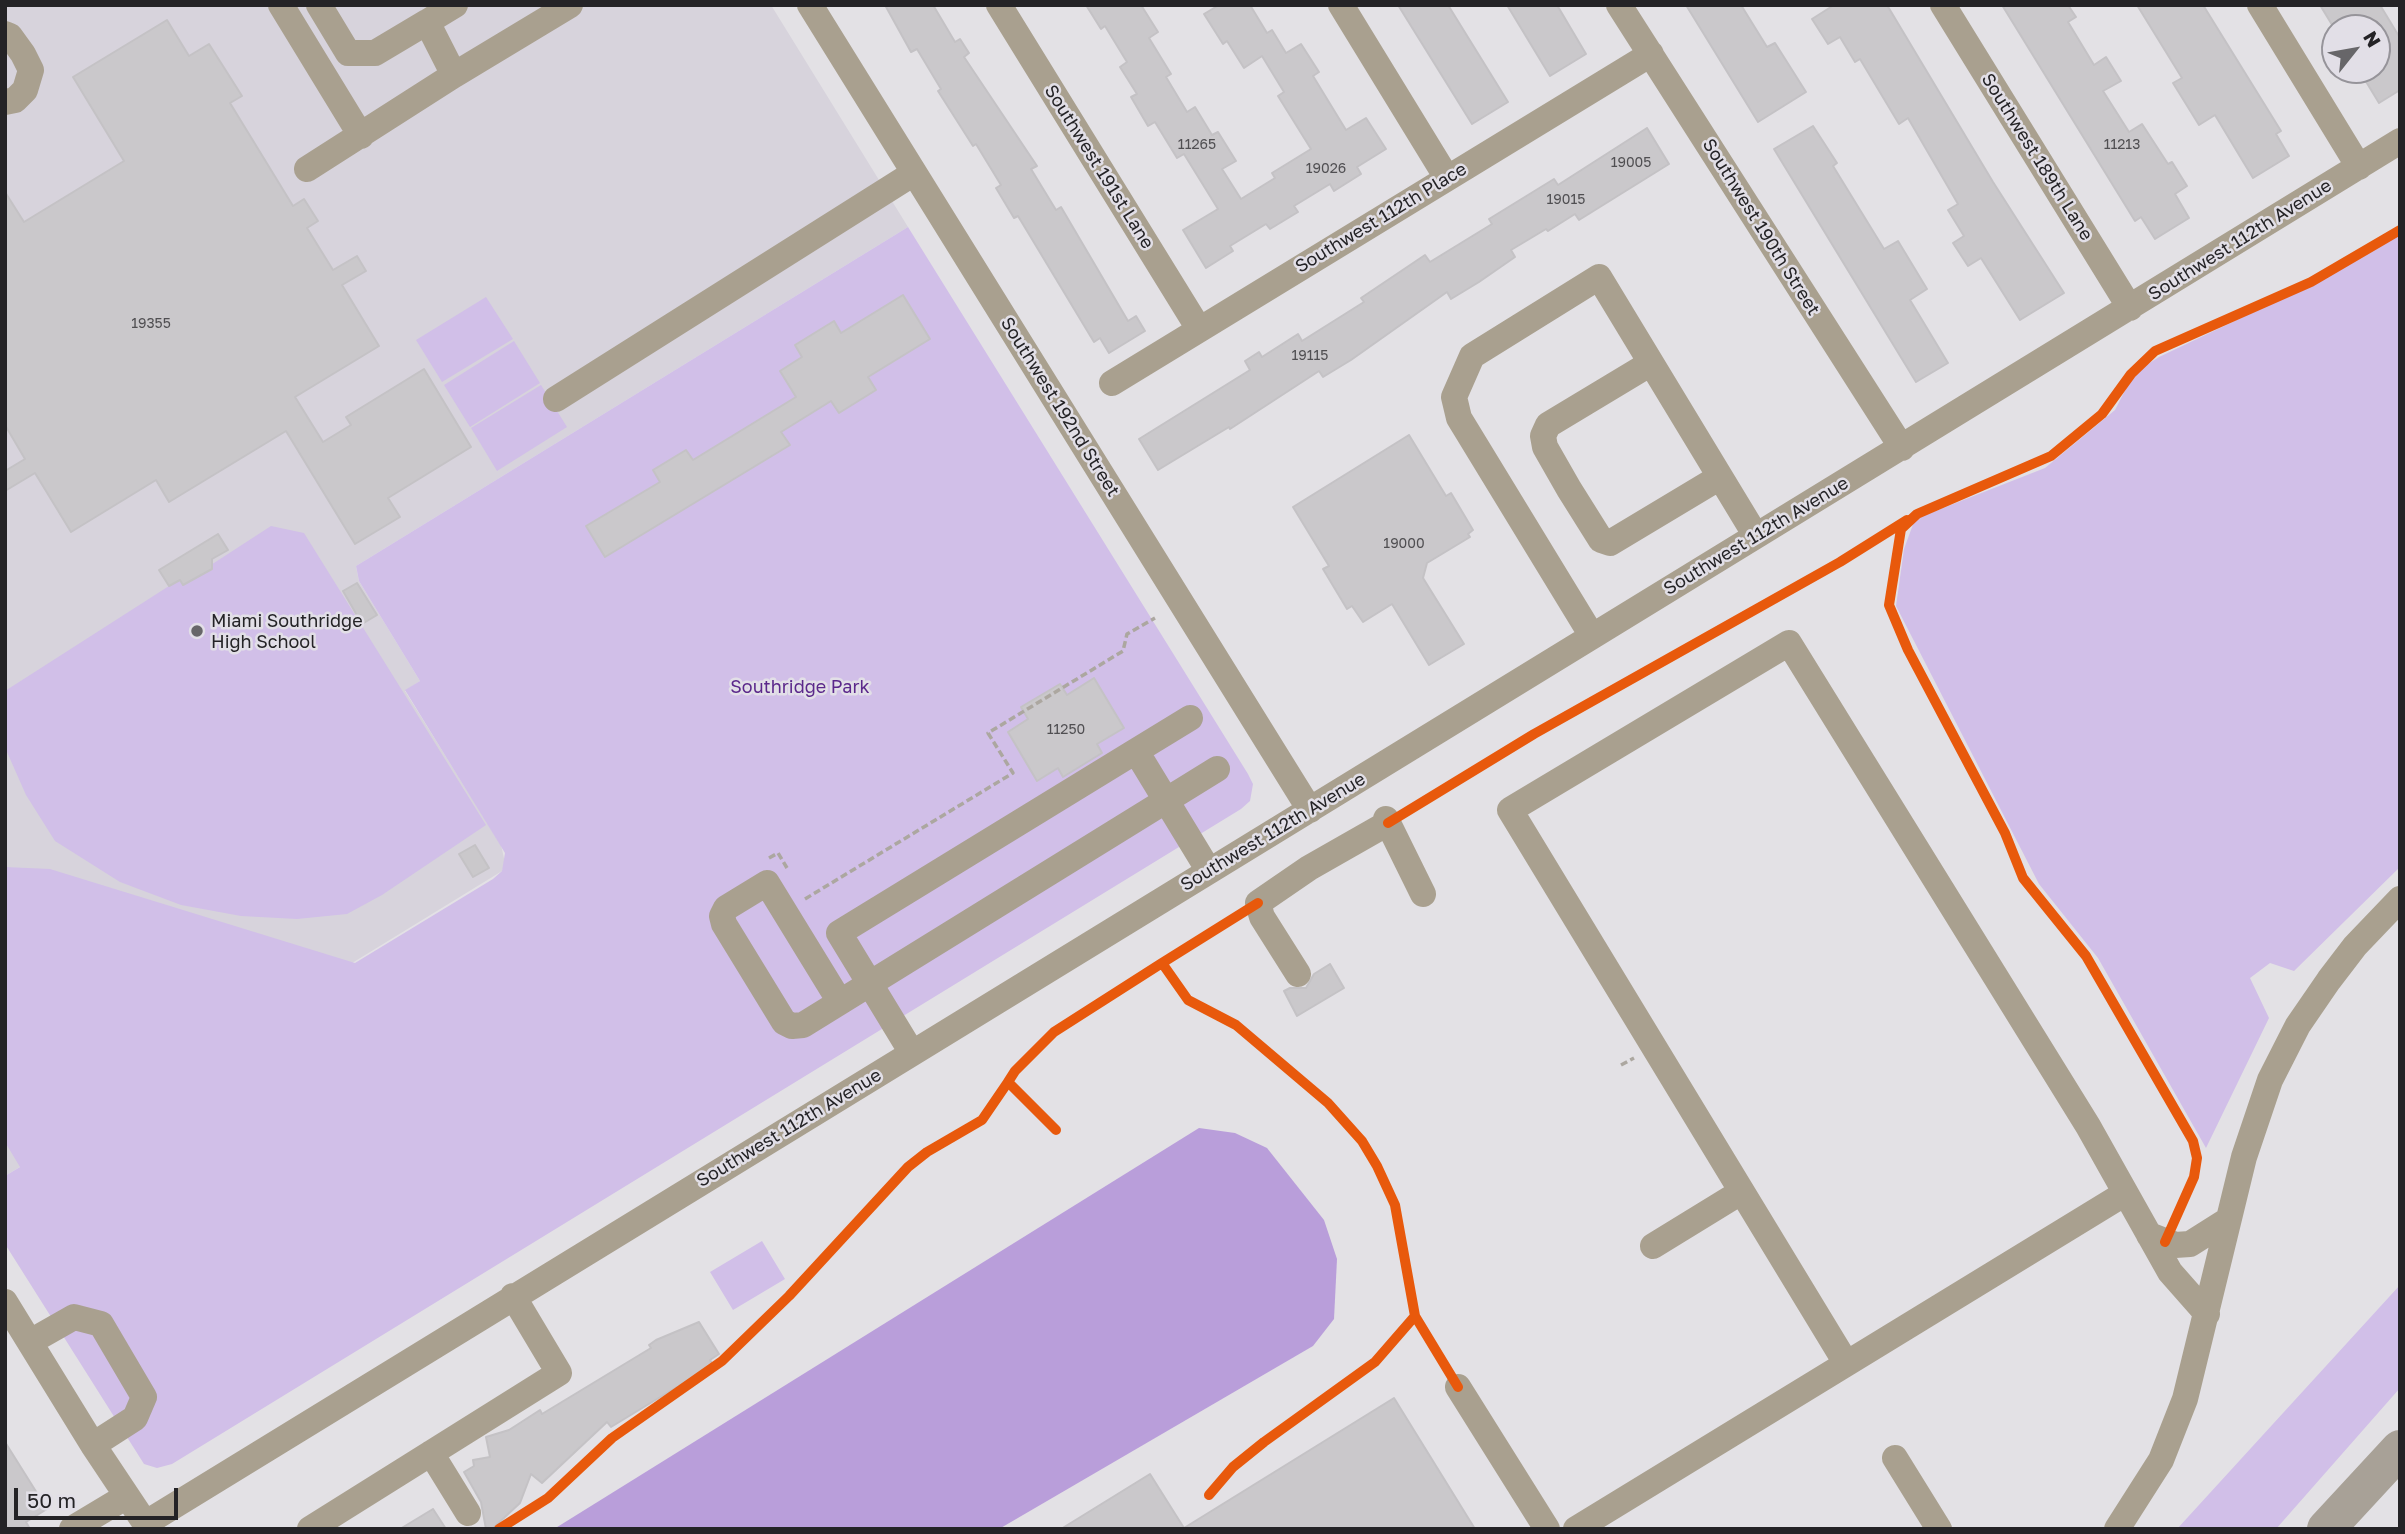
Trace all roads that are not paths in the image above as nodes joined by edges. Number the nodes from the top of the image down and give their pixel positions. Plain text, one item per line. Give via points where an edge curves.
1 (281, 5) edge
2 (570, 5) edge
3 (810, 5) edge
4 (999, 5) edge
5 (1340, 5) edge
6 (1619, 5) edge
7 (1943, 5) edge
8 (2260, 5) edge
9 (321, 6) edge
10 (445, 10) edge
11 (5, 34) edge
12 (1651, 54) junction
13 (454, 75) junction
14 (5, 102) edge
15 (361, 136) junction
16 (2400, 141) edge
17 (2360, 167) junction
18 (307, 169) dead end
19 (914, 173) junction
20 (1447, 178) junction
21 (2130, 308) junction
22 (1199, 329) junction
23 (1651, 363) junction
24 (1112, 383) dead end
25 (556, 399) dead end
26 (1902, 448) junction
27 (1720, 477) junction
28 (1756, 536) junction
29 (1592, 636) junction
30 (1190, 718) dead end
31 (1136, 751) junction
32 (1217, 769) dead end
33 (1166, 800) junction
34 (1310, 810) junction
35 (1209, 871) junction
36 (1423, 894) dead end
37 (2400, 899) edge
38 (839, 933) junction
39 (808, 952) junction
40 (1298, 974) dead end
41 (869, 982) junction
42 (840, 1002) junction
43 (912, 1053) junction
44 (1741, 1192) junction
45 (2124, 1194) junction
46 (2228, 1220) junction
47 (2149, 1235) junction
48 (1653, 1245) dead end
49 (513, 1296) junction
50 (5, 1302) edge
51 (2207, 1314) junction
52 (30, 1342) junction
53 (1846, 1363) junction
54 (1458, 1387) dead end
55 (93, 1445) junction
56 (2396, 1450) edge
57 (431, 1453) junction
58 (1895, 1458) dead end
59 (127, 1496) junction
60 (468, 1513) dead end
61 (147, 1526) edge
62 (72, 1529) edge
63 (310, 1529) edge
64 (1547, 1529) edge
65 (1576, 1529) edge
66 (1939, 1529) edge
67 (2117, 1529) edge
68 (2326, 1529) edge

1 - 15 street
2 - 13 street
3 - 19 street, Southwest 192nd Street
4 - 22 street, Southwest 191st Lane
5 - 20 street
6 - 12 street, Southwest 190th Street
7 - 21 street, Southwest 189th Lane
8 - 17 street
9 - 10 street via 348,53 361,55 375,53
10 - 13 street
11 - 14 street via 31,70 25,90
12 - 20 street, Southwest 112th Place
12 - 26 street, Southwest 190th Street
13 - 15 street
15 - 18 street
16 - 17 street, Southwest 112th Avenue
17 - 21 street, Southwest 112th Avenue
19 - 25 street
19 - 34 street, Southwest 192nd Street
20 - 22 street, Southwest 112th Place
21 - 26 street, Southwest 112th Avenue
22 - 24 street, Southwest 112th Place
23 - 27 street
23 - 27 street via 1549,425 1543,436 1545,447 1569,489 1601,540 1610,543
23 - 29 street via 1599,276 1472,356 1454,397 1459,418
26 - 28 street, Southwest 112th Avenue
27 - 28 street
28 - 29 street, Southwest 112th Avenue
29 - 34 street, Southwest 112th Avenue
30 - 31 street
31 - 33 street
31 - 38 street
32 - 33 street
33 - 35 street
33 - 41 street
34 - 35 street, Southwest 112th Avenue
35 - 43 street, Southwest 112th Avenue
36 - 40 street via 1387,821 1309,867 1258,903
37 - 46 street via 2337,968 2284,1050 2255,1118
38 - 39 street
38 - 41 street
39 - 42 street
39 - 42 street via 767,883 726,908 722,916 784,1021 803,1025
41 - 42 street
41 - 43 street
43 - 49 street, Southwest 112th Avenue
44 - 45 street via 1510,810 1789,643 2088,1126
44 - 48 street
44 - 53 street
45 - 47 street
45 - 53 street
46 - 47 street via 2190,1244 2175,1245
46 - 51 street
47 - 51 street via 2170,1272
49 - 57 street via 559,1373
49 - 61 street, Southwest 112th Avenue
50 - 52 street
51 - 67 street via 2175,1427 2161,1460
52 - 55 street
52 - 55 street via 74,1317 101,1324 144,1396 135,1418
53 - 65 street
54 - 64 street
55 - 59 street
56 - 68 highway
57 - 60 street
57 - 63 street
58 - 66 street
59 - 61 street
59 - 62 street

